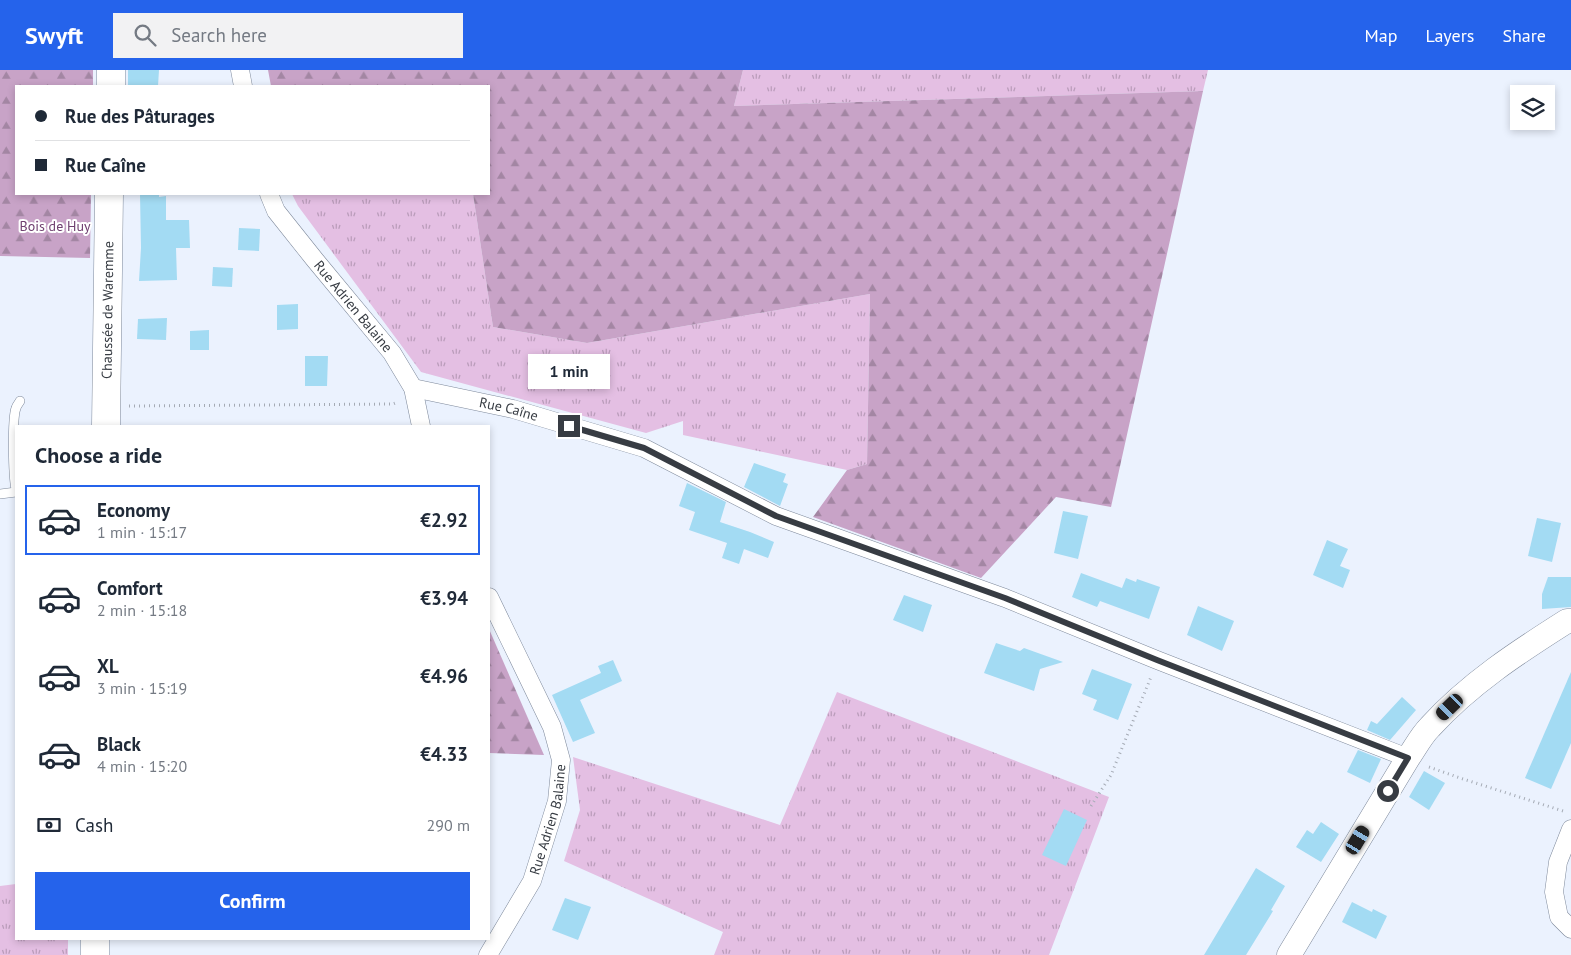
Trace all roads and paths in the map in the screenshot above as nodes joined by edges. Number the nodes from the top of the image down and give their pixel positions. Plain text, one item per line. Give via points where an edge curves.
1 (111, 70) edge
2 (240, 70) edge
3 (111, 85) edge
4 (243, 85) edge
5 (110, 195) edge
6 (269, 195) edge
7 (414, 392) junction
8 (20, 401) dead end
9 (106, 416) edge
10 (421, 425) edge
11 (15, 482) edge
12 (15, 490) edge
13 (0, 494) edge
14 (490, 599) edge
15 (1571, 620) edge
16 (1157, 660) junction
17 (1408, 758) junction
18 (1092, 806) dead end
19 (1571, 814) edge
20 (1571, 829) edge
21 (1571, 929) edge
22 (95, 940) edge
23 (94, 955) edge
24 (488, 955) edge
25 (1289, 955) edge

1 - 3 main road
2 - 4 street
5 - 9 main road, Chaussée de Waremme
6 - 7 street, Rue Adrien Balaine via 276,210 392,353
7 - 9 path via 393,404
7 - 10 street, Rue Adrien Balaine
7 - 16 street, Rue Caîne via 513,409 644,448 776,516 1005,598
8 - 11 lane via 14,425
12 - 13 lane
14 - 24 street, Rue Adrien Balaine via 552,728 561,760 557,801 532,881
15 - 17 street via 1508,659 1461,696 1428,728
16 - 17 street, Rue Caîne
16 - 18 path via 1111,775
17 - 19 path
17 - 25 street
20 - 21 street via 1558,862 1554,892 1559,917
22 - 23 main road

